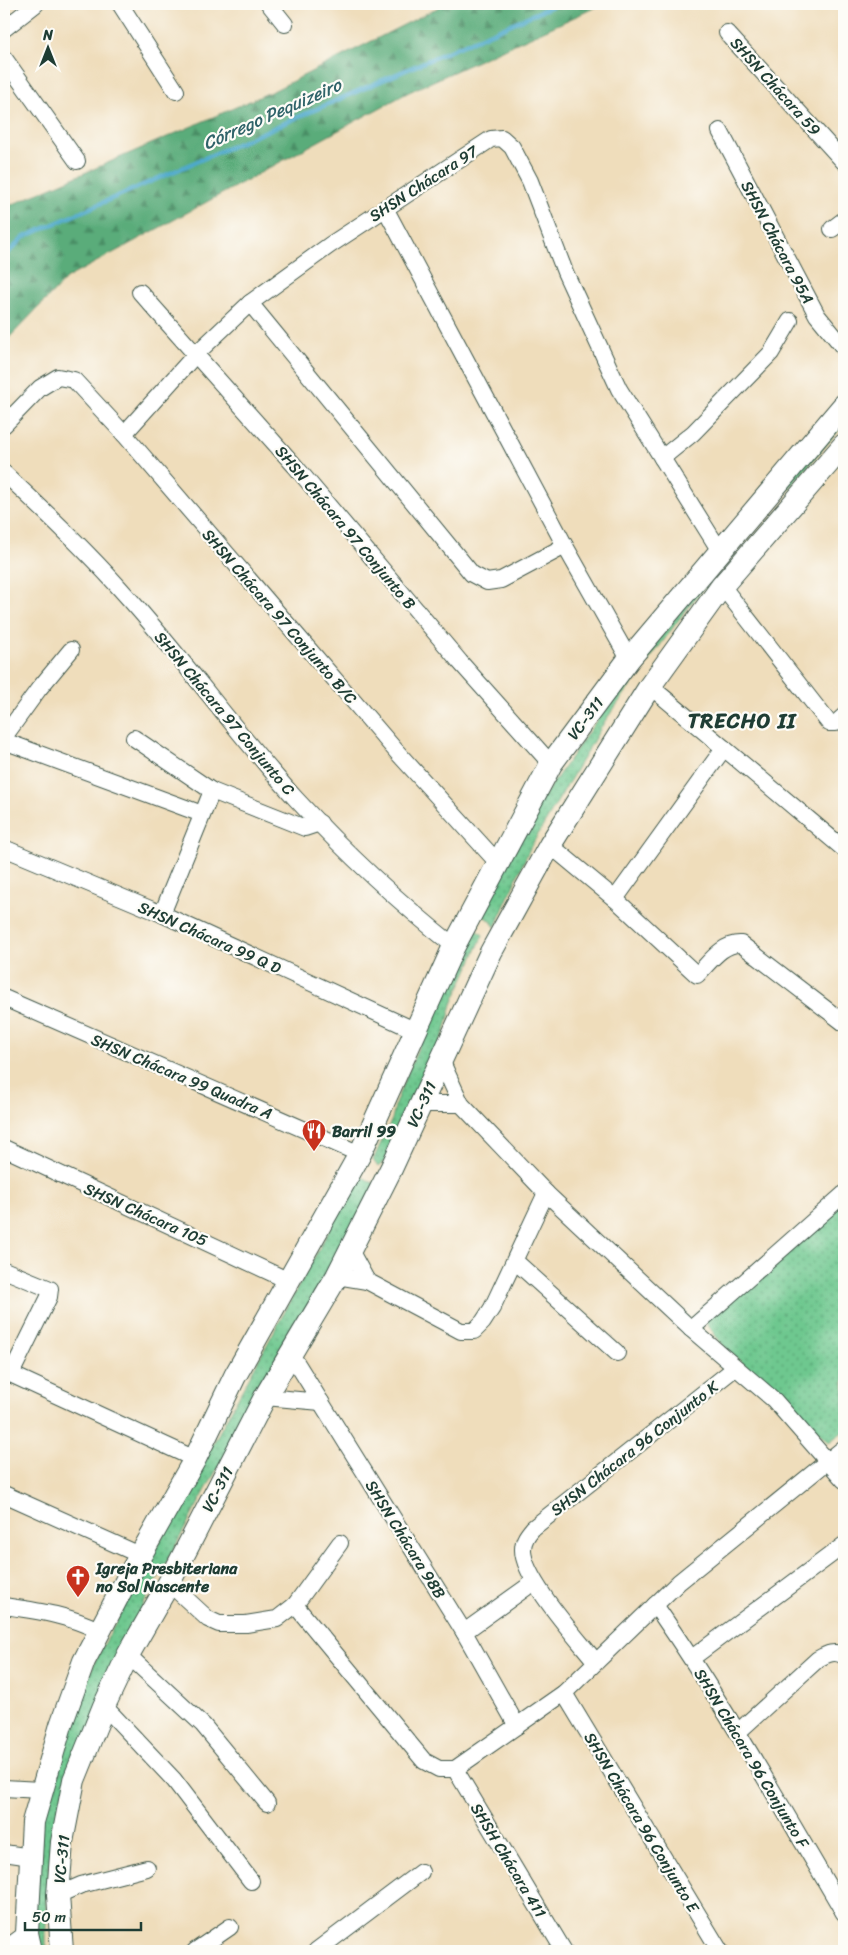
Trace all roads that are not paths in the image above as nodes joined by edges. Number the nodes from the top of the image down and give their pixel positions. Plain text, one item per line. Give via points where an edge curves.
1 (36, 4) edge
2 (120, 4) edge
3 (269, 4) edge
4 (284, 24) dead end
5 (4, 27) edge
6 (727, 33) dead end
7 (4, 58) edge
8 (176, 90) dead end
9 (720, 131) dead end
10 (77, 161) dead end
11 (844, 162) edge
12 (385, 208) junction
13 (140, 292) dead end
14 (250, 303) junction
15 (790, 321) dead end
16 (844, 348) edge
17 (196, 354) junction
18 (844, 405) edge
19 (4, 425) edge
20 (124, 434) junction
21 (844, 445) edge
22 (662, 458) junction
23 (4, 473) edge
24 (565, 546) junction
25 (720, 551) junction
26 (722, 586) junction
27 (71, 650) dead end
28 (629, 660) junction
29 (650, 686) junction
30 (844, 716) edge
31 (134, 738) dead end
32 (4, 739) edge
33 (724, 748) junction
34 (551, 764) junction
35 (212, 791) junction
36 (202, 814) junction
37 (320, 823) junction
38 (550, 845) junction
39 (4, 848) edge
40 (844, 849) edge
41 (498, 863) junction
42 (615, 899) junction
43 (162, 914) junction
44 (459, 937) junction
45 (490, 952) junction
46 (4, 998) edge
47 (844, 1023) edge
48 (414, 1030) junction
49 (444, 1053) junction
50 (421, 1104) junction
51 (461, 1104) junction
52 (4, 1148) edge
53 (360, 1154) junction
54 (390, 1169) junction
55 (546, 1193) junction
56 (844, 1194) edge
57 (350, 1250) junction
58 (515, 1261) junction
59 (4, 1270) edge
60 (337, 1276) junction
61 (289, 1281) junction
62 (367, 1281) junction
63 (691, 1329) junction
64 (617, 1353) dead end
65 (291, 1354) junction
66 (735, 1368) junction
67 (7, 1373) edge
68 (265, 1397) junction
69 (322, 1402) junction
70 (844, 1448) edge
71 (195, 1459) junction
72 (828, 1461) junction
73 (844, 1480) edge
74 (4, 1494) edge
75 (165, 1512) junction
76 (340, 1543) dead end
77 (188, 1544) junction
78 (844, 1545) edge
79 (140, 1555) junction
80 (534, 1582) junction
81 (169, 1583) junction
82 (295, 1605) junction
83 (4, 1606) edge
84 (655, 1606) junction
85 (100, 1631) junction
86 (464, 1632) junction
87 (128, 1655) junction
88 (844, 1656) edge
89 (692, 1658) junction
90 (596, 1662) junction
91 (564, 1692) junction
92 (104, 1706) junction
93 (517, 1726) junction
94 (738, 1732) junction
95 (455, 1769) junction
96 (4, 1788) edge
97 (40, 1790) junction
98 (267, 1803) dead end
99 (4, 1853) edge
100 (31, 1857) junction
101 (147, 1868) dead end
102 (60, 1870) junction
103 (421, 1872) dead end
104 (251, 1881) dead end
105 (81, 1885) junction
106 (58, 1895) junction
107 (844, 1913) edge
108 (230, 1927) dead end
109 (29, 1942) edge
110 (4, 1950) edge
111 (62, 1951) edge
112 (195, 1951) edge
113 (316, 1951) edge
114 (564, 1951) edge
115 (720, 1951) edge

1 - 5 street
2 - 8 street
3 - 4 street
6 - 11 street, SHSN Chácara 59
7 - 10 street
9 - 16 street, SHSN Chácara 95A via 817,315
12 - 14 street, SHSN Chácara 97
12 - 22 street, SHSN Chácara 97 via 491,140 502,138 508,141 530,182 565,272 619,388
12 - 24 street
13 - 17 street, SHSN Chácara 97 Conjunto B
14 - 17 street, SHSN Chácara 97
14 - 24 street via 472,574 487,582 502,580
15 - 22 street via 770,353 693,433
17 - 20 street, SHSN Chácara 97
17 - 34 street, SHSN Chácara 97 Conjunto B
18 - 25 main road, VC-311
19 - 20 street, SHSN Chácara 97 Conjunto B/C via 40,388 58,377 74,380
20 - 41 street, SHSN Chácara 97 Conjunto B/C via 397,752
21 - 26 main road, VC-311
22 - 25 street, SHSN Chácara 97
23 - 37 street, SHSN Chácara 97 Conjunto C via 124,593 240,736
24 - 28 street
25 - 28 main road, VC-311
26 - 29 main road, VC-311
26 - 30 street via 829,723 836,723
27 - 32 street
28 - 34 main road, VC-311
29 - 33 street
29 - 38 main road, VC-311
31 - 35 street
32 - 36 street
33 - 40 street
33 - 42 street
34 - 41 main road, VC-311
35 - 36 street
35 - 37 street via 305,828
36 - 43 street
37 - 44 street, SHSN Chácara 97 Conjunto C via 372,877
38 - 42 street
38 - 45 main road, VC-311
39 - 43 street, SHSN Chácara 99 Q D
41 - 44 main road, VC-311
42 - 47 street via 697,975 724,948 741,944
43 - 48 street, SHSN Chácara 99 Q D
44 - 45 main road via 476,924 487,929 492,940
44 - 48 main road, VC-311
45 - 49 main road, VC-311
46 - 53 street, SHSN Chácara 99 Quadra A
48 - 53 main road, VC-311
49 - 50 main road, VC-311
49 - 51 street
50 - 51 street
50 - 54 main road, VC-311
51 - 55 street
52 - 61 street, SHSN Chácara 105
53 - 54 main road via 366,1172 375,1178
53 - 61 main road, VC-311
54 - 57 main road, VC-311
55 - 58 street
55 - 63 street
56 - 63 street
57 - 60 main road, VC-311
57 - 62 street
58 - 62 street via 492,1308 474,1331 461,1331
58 - 64 street
59 - 67 street via 50,1289 49,1297
60 - 62 street
60 - 65 main road, VC-311
61 - 71 main road, VC-311 via 235,1376
63 - 66 street
65 - 68 main road, VC-311
65 - 69 street, SHSN Chácara 98B
66 - 72 street via 774,1400
66 - 80 street, SHSN Chácara 96 Conjunto K via 533,1528 523,1546 523,1554
67 - 71 street
68 - 69 street
68 - 77 main road, VC-311
69 - 86 street, SHSN Chácara 98B
70 - 72 street
71 - 75 main road, VC-311
72 - 73 street
72 - 84 street via 678,1582
74 - 79 street
75 - 77 main road via 175,1501 192,1500 196,1506
75 - 79 main road, VC-311
76 - 82 street
77 - 81 main road, VC-311
78 - 89 street
79 - 85 main road, VC-311
80 - 86 street
80 - 90 street
81 - 82 street via 208,1619 219,1624 277,1619
81 - 87 main road, VC-311
82 - 95 street via 424,1760 439,1769
83 - 85 street via 51,1612
84 - 89 street, SHSN Chácara 96 Conjunto F
84 - 90 street
85 - 97 main road, VC-311 via 81,1670
86 - 93 street, SHSN Chácara 98B
87 - 92 main road, VC-311
87 - 98 street via 203,1725
88 - 94 street via 832,1653 818,1659
89 - 94 street, SHSN Chácara 96 Conjunto F
90 - 91 street
91 - 93 street
91 - 115 street, SHSN Chácara 96 Conjunto E
92 - 102 main road, VC-311 via 74,1780
92 - 104 street via 174,1780
93 - 95 street
94 - 107 street, SHSN Chácara 96 Conjunto F
95 - 114 street, SHSH Chácara 411
96 - 97 street
97 - 100 main road, VC-311 via 33,1822
99 - 100 street
100 - 109 main road, VC-311
101 - 105 street
102 - 105 street
102 - 106 main road, VC-311
103 - 113 street
105 - 106 street
106 - 111 main road, VC-311
108 - 112 street
109 - 110 street

